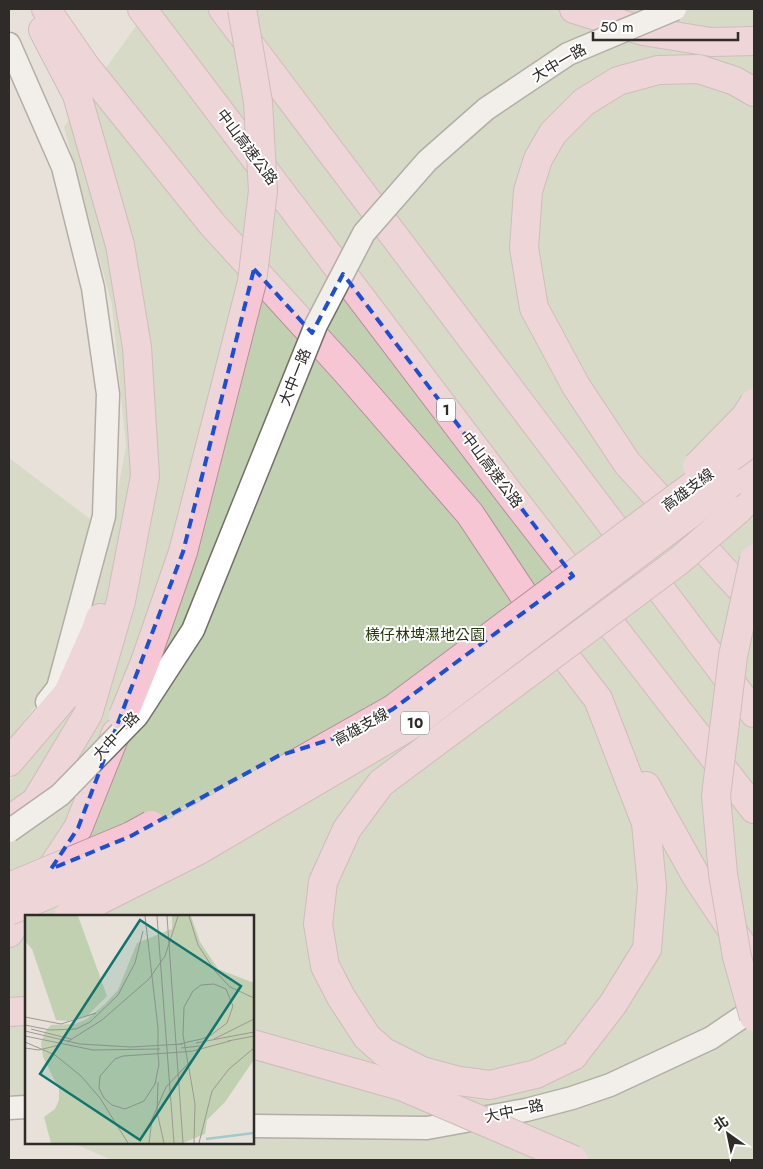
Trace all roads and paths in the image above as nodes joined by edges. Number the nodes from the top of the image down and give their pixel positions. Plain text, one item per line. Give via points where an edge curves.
1 (32, 9) edge
2 (46, 9) edge
3 (142, 9) edge
4 (223, 9) edge
5 (242, 9) edge
6 (574, 9) edge
7 (675, 9) edge
8 (754, 41) edge
9 (9, 44) edge
10 (754, 92) edge
11 (754, 403) edge
12 (754, 440) edge
13 (754, 462) edge
14 (146, 476) junction
15 (741, 495) edge
16 (644, 523) junction
17 (754, 559) edge
18 (754, 602) edge
19 (598, 699) junction
20 (754, 713) edge
21 (351, 733) junction
22 (9, 756) edge
23 (9, 762) edge
24 (754, 809) edge
25 (9, 820) edge
26 (9, 831) edge
27 (9, 887) edge
28 (9, 911) edge
29 (70, 915) edge
30 (25, 932) edge
31 (9, 933) edge
32 (9, 938) edge
33 (754, 963) edge
34 (754, 1009) edge
35 (9, 1012) edge
36 (25, 1012) edge
37 (754, 1017) edge
38 (254, 1045) edge
39 (25, 1107) edge
40 (9, 1108) edge
41 (254, 1126) edge
42 (574, 1160) edge

1 - 14 highway via 77,95 120,245 137,347
2 - 19 highway via 86,67 212,224 346,370 470,514 561,651
3 - 24 highway, 中山高速公路 / 1 via 512,497
4 - 20 highway
5 - 31 highway, bridge via 258,102 263,191 252,282 183,552 145,662 78,828
6 - 8 highway via 643,31 711,42
7 - 26 street, 大中一路, bridge via 568,54 486,108 427,161 364,233 316,325 193,630 137,716 60,795
9 - 22 street via 63,167 94,288 108,394 104,516 58,688
10 - 18 highway via 735,81 699,69 658,70 618,80 584,102 553,133 538,159 528,191 524,248 534,308 581,393 627,463
11 - 16 highway, bridge via 745,417
12 - 16 highway, 高雄支線 / 10, bridge
13 - 15 highway, 高雄支線 / 10
14 - 23 highway via 96,630 68,693
14 - 25 highway via 121,601 88,714 36,802
15 - 19 highway, bridge via 680,560 381,783 347,829 323,882 318,924 324,966 367,1036 384,1052 422,1070 459,1081 490,1085 536,1074 573,1056 613,1004 647,949 652,887 646,823
15 - 29 highway, 高雄支線 / 10, bridge via 413,724 199,850
16 - 21 highway, 高雄支線 / 10, bridge via 393,709
17 - 37 highway, bridge via 733,656 716,796 737,957
19 - 33 highway via 696,876
21 - 27 highway, bridge via 278,756 131,836
21 - 28 highway, 高雄支線 / 10, bridge via 108,869
30 - 32 highway
34 - 41 street, 大中一路, bridge via 712,1038 610,1085 526,1110 427,1128
35 - 36 highway
38 - 42 highway, bridge via 400,1086
39 - 40 street

